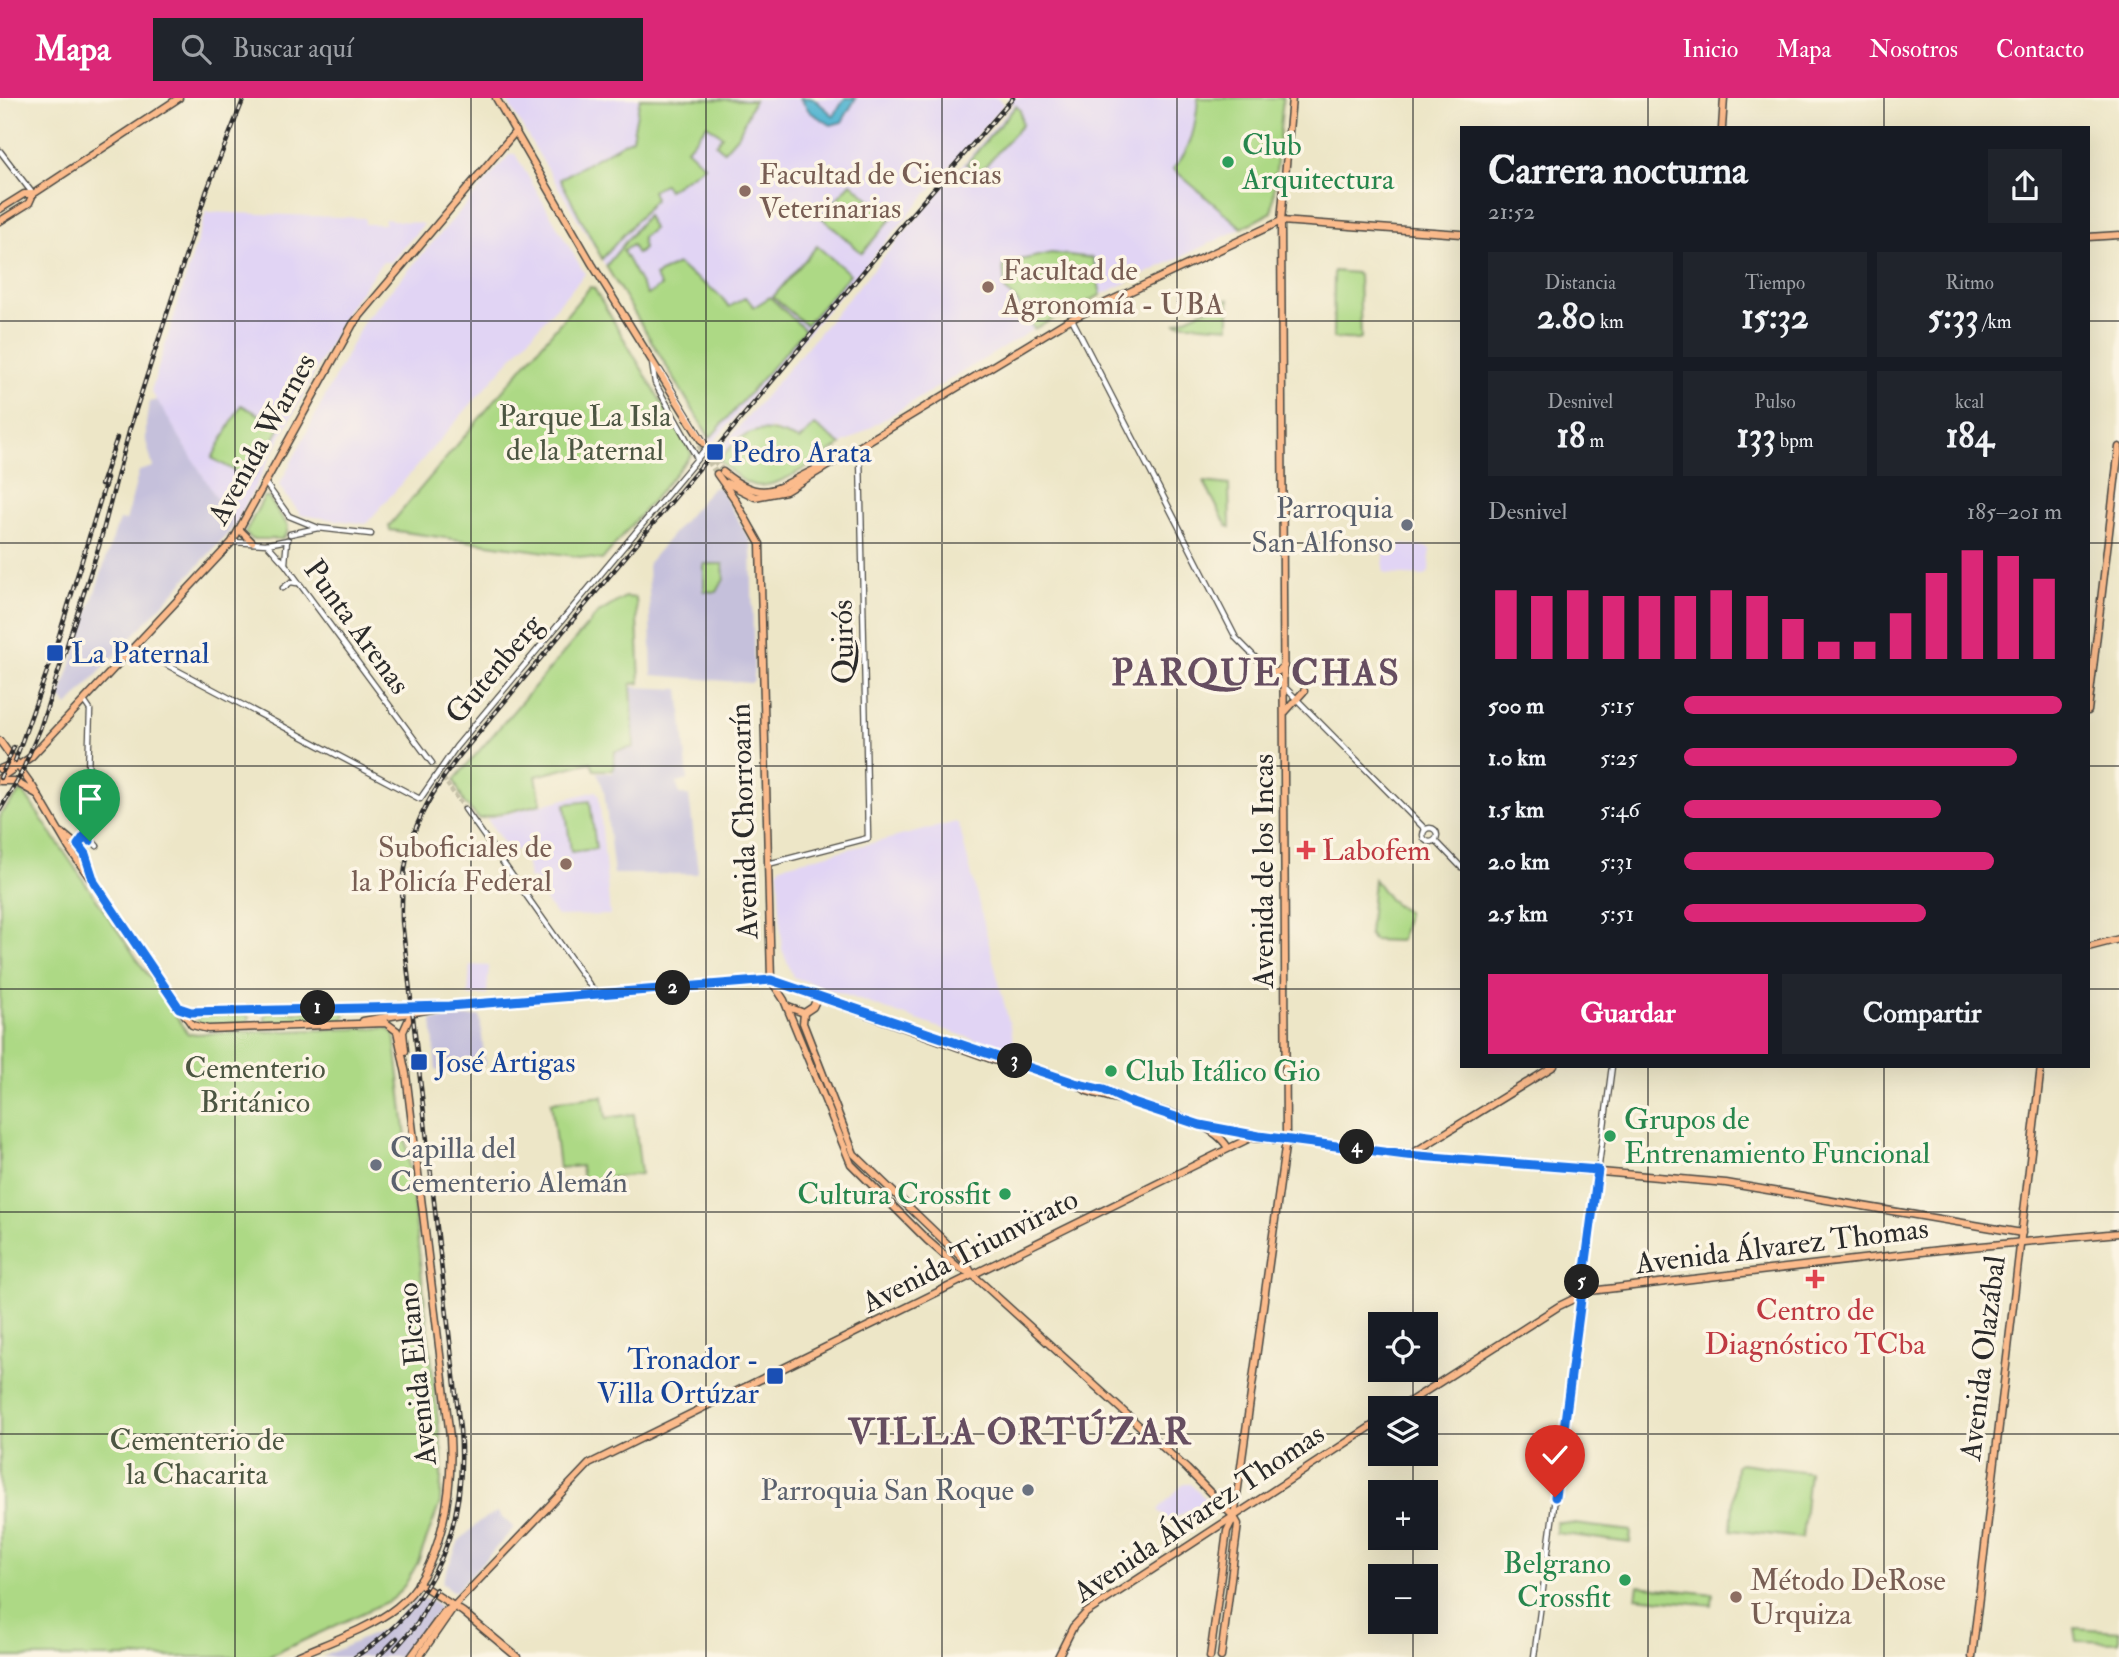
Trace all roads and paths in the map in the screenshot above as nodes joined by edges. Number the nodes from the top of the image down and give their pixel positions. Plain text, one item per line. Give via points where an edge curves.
1 (178, 98) edge
2 (496, 98) edge
3 (1292, 98) edge
4 (1724, 98) edge
5 (1722, 126) edge
6 (516, 131) junction
7 (0, 151) edge
8 (33, 194) junction
9 (0, 209) edge
10 (0, 221) edge
11 (1281, 221) junction
12 (1460, 234) edge
13 (2119, 235) edge
14 (2090, 237) edge
15 (1072, 319) junction
16 (652, 362) junction
17 (855, 447) junction
18 (2119, 447) edge
19 (701, 448) junction
20 (265, 484) junction
21 (289, 516) junction
22 (318, 528) junction
23 (240, 530) junction
24 (290, 534) junction
25 (371, 534) dead end
26 (288, 540) junction
27 (232, 542) junction
28 (252, 542) junction
29 (267, 544) junction
30 (285, 564) junction
31 (299, 584) junction
32 (283, 588) dead end
33 (135, 648) junction
34 (1284, 666) junction
35 (1269, 671) junction
36 (1284, 687) junction
37 (1304, 691) dead end
38 (2090, 694) edge
39 (1296, 698) junction
40 (84, 701) junction
41 (1284, 713) junction
42 (0, 741) edge
43 (31, 757) junction
44 (432, 764) tunnel mouth
45 (17, 765) junction
46 (0, 769) edge
47 (25, 775) junction
48 (0, 779) edge
49 (35, 793) junction
50 (465, 809) tunnel mouth
51 (1425, 829) junction
52 (60, 831) junction
53 (86, 834) junction
54 (1435, 840) junction
55 (78, 845) junction
56 (97, 846) dead end
57 (85, 854) junction
58 (74, 856) junction
59 (768, 864) junction
60 (1460, 866) edge
61 (94, 882) junction
62 (2119, 939) edge
63 (2090, 946) edge
64 (771, 980) junction
65 (596, 995) junction
66 (818, 996) junction
67 (786, 1005) junction
68 (449, 1006) junction
69 (385, 1007) junction
70 (179, 1008) junction
71 (343, 1008) junction
72 (257, 1011) junction
73 (413, 1012) junction
74 (804, 1013) junction
75 (395, 1014) junction
76 (361, 1022) junction
77 (343, 1023) junction
78 (257, 1027) junction
79 (400, 1031) junction
80 (819, 1064) junction
81 (810, 1067) junction
82 (1551, 1068) edge
83 (1612, 1068) edge
84 (2042, 1068) edge
85 (836, 1110) junction
86 (829, 1113) junction
87 (1200, 1125) junction
88 (1259, 1136) junction
89 (1286, 1140) junction
90 (1228, 1148) junction
91 (1411, 1154) junction
92 (1598, 1170) junction
93 (2022, 1233) junction
94 (2119, 1233) edge
95 (2021, 1242) junction
96 (973, 1275) junction
97 (1581, 1294) junction
98 (1419, 1396) edge
99 (1368, 1429) edge
100 (1234, 1517) junction
101 (418, 1583) junction
102 (462, 1597) junction
103 (454, 1606) junction
104 (463, 1612) junction
105 (295, 1657) edge
106 (411, 1657) edge
107 (419, 1657) edge
108 (517, 1657) edge
109 (1058, 1657) edge
110 (1210, 1657) edge
111 (1221, 1657) edge
112 (1534, 1657) edge
113 (1972, 1657) edge

1 - 8 main road
2 - 6 main road
3 - 11 main road, Avenida de los Incas
4 - 5 main road
6 - 16 main road
6 - 20 main road, Avenida Warnes via 361,311
7 - 8 street
8 - 9 main road via 24,194
8 - 10 main road via 29,203
11 - 12 main road
11 - 15 main road
11 - 34 main road, Avenida de los Incas
13 - 14 main road
15 - 17 main road
15 - 35 street via 1233,633
16 - 19 main road
16 - 19 street via 655,383
17 - 59 street, Quirós via 860,456 868,838
17 - 59 main road, Avenida Chorroarín via 766,492 720,474 760,544
18 - 38 main road
19 - 33 street, Gutenberg via 697,459 456,747 420,799
20 - 21 street
20 - 23 main road, Avenida Warnes
21 - 22 street
21 - 24 street
22 - 24 street
22 - 25 street
23 - 27 main road, Avenida Warnes
23 - 28 main road
24 - 26 street
26 - 29 street
26 - 30 street
27 - 28 street, Punta Arenas
27 - 33 main road, Avenida Warnes
28 - 29 street, Punta Arenas
29 - 30 street, Punta Arenas
30 - 31 street, Punta Arenas
31 - 32 street via 291,582
31 - 44 street, Punta Arenas
33 - 40 main road, Avenida Warnes
34 - 35 main road
34 - 36 main road, Avenida de los Incas
35 - 36 street
36 - 39 street
36 - 41 main road, Avenida de los Incas
37 - 39 main road
39 - 41 main road
39 - 51 street
40 - 43 main road, Avenida Warnes
40 - 53 street via 90,710
41 - 89 main road, Avenida de los Incas
42 - 45 main road
43 - 45 main road, Avenida Warnes
43 - 47 main road
45 - 46 main road, Avenida Warnes
45 - 47 main road
45 - 48 main road, Avenida Warnes
47 - 49 main road
48 - 49 main road, Avenida Warnes
49 - 52 main road
50 - 65 street
51 - 54 street via 1434,829
51 - 54 street via 1425,840
52 - 55 main road
52 - 58 main road
53 - 55 street
53 - 56 street
54 - 60 street
55 - 57 main road
55 - 58 main road
57 - 58 main road via 82,859
57 - 61 main road
58 - 61 main road
59 - 64 main road, Avenida Chorroarín
61 - 70 main road
62 - 63 main road
64 - 65 main road
64 - 66 main road
64 - 67 main road, Avenida Chorroarín
65 - 68 main road
66 - 74 main road
66 - 87 main road
67 - 74 main road
67 - 81 main road, Avenida Chorroarín
68 - 69 main road
68 - 73 main road
69 - 71 main road
69 - 75 main road
70 - 72 main road
70 - 78 main road via 188,1022 203,1028
71 - 72 main road
71 - 77 main road via 348,1015
72 - 78 main road
73 - 75 main road
73 - 79 main road
74 - 80 main road, Avenida Chorroarín via 803,1023
75 - 76 main road
75 - 79 main road, Avenida Elcano
76 - 77 main road
76 - 79 main road via 390,1024
77 - 78 main road
79 - 101 main road, Avenida Elcano via 451,1452 443,1522
80 - 81 main road
80 - 85 main road, Avenida Chorroarín
81 - 86 main road, Avenida Chorroarín
82 - 91 main road
83 - 92 street
84 - 93 main road, Avenida Olazábal
85 - 86 main road
85 - 96 main road, Avenida Chorroarín via 859,1161 964,1260
86 - 96 main road, Avenida Chorroarín via 851,1164 927,1240
87 - 88 main road
87 - 90 main road via 1221,1136
88 - 89 main road, Avenida Triunvirato
88 - 90 main road, Avenida Triunvirato
89 - 91 main road, Avenida Triunvirato
89 - 100 main road, Avenida de los Incas
90 - 96 main road, Avenida Triunvirato
91 - 92 main road, Avenida Triunvirato
92 - 93 main road, Avenida Triunvirato via 1726,1183
92 - 97 street
93 - 95 main road, Avenida Olazábal
94 - 95 main road, Avenida Álvarez Thomas
95 - 97 main road, Avenida Álvarez Thomas
95 - 113 main road, Avenida Olazábal
96 - 100 main road, Avenida Chorroarín
96 - 102 main road, Avenida Triunvirato via 589,1464
97 - 98 main road, Avenida Álvarez Thomas
97 - 112 street
99 - 100 main road, Avenida Álvarez Thomas
100 - 109 main road, Avenida Álvarez Thomas via 1087,1613 1073,1627
100 - 110 main road, Avenida de los Incas via 1227,1531
100 - 111 main road, Avenida de los Incas via 1238,1524
101 - 103 main road
101 - 105 main road via 392,1611
102 - 103 main road, Avenida Triunvirato
102 - 104 main road
103 - 104 main road
103 - 106 main road, Avenida Triunvirato via 444,1612
103 - 107 main road, Avenida Triunvirato
104 - 108 main road

